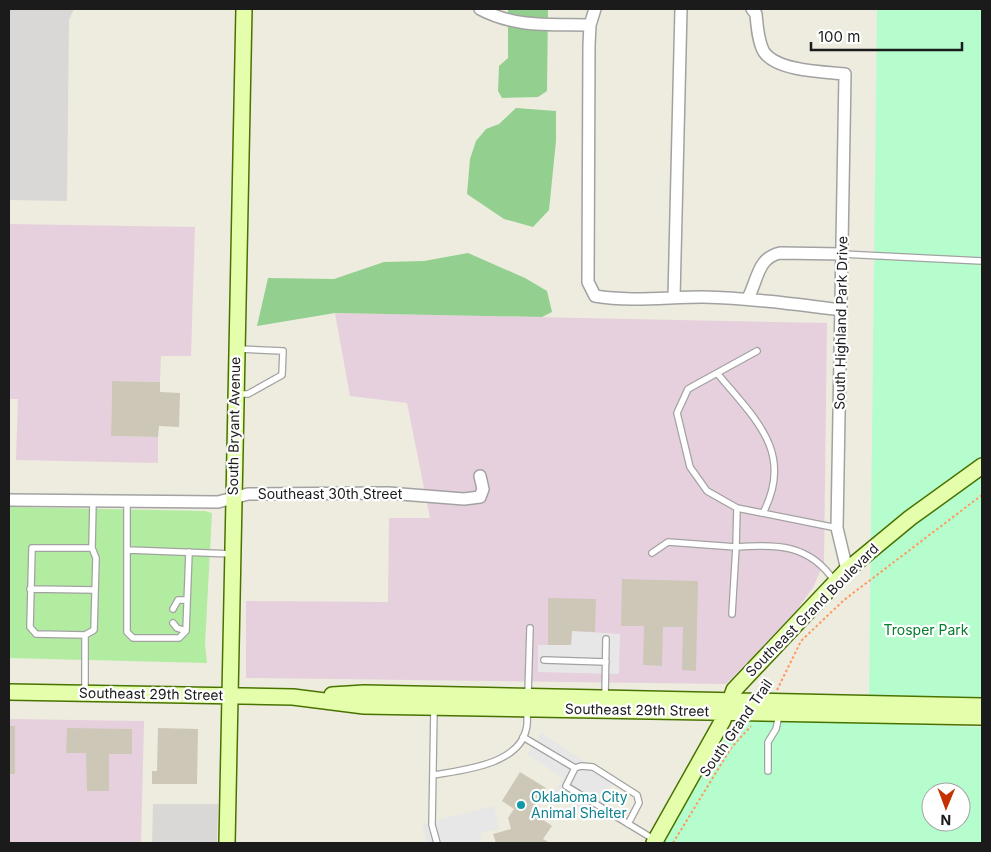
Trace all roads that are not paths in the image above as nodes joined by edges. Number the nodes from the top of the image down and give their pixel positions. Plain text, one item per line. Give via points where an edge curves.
1 (244, 9) edge
2 (480, 9) edge
3 (595, 9) edge
4 (681, 9) edge
5 (752, 9) edge
6 (590, 25) junction
7 (842, 254) junction
8 (982, 261) edge
9 (674, 297) junction
10 (748, 298) junction
11 (841, 310) junction
12 (236, 349) junction
13 (757, 351) dead end
14 (717, 373) junction
15 (235, 394) junction
16 (982, 466) edge
17 (480, 476) dead end
18 (233, 499) junction
19 (9, 500) edge
20 (93, 500) junction
21 (126, 501) junction
22 (737, 508) junction
23 (763, 513) junction
24 (837, 528) junction
25 (736, 547) junction
26 (92, 548) junction
27 (128, 550) junction
28 (189, 552) junction
29 (652, 553) dead end
30 (233, 554) junction
31 (848, 570) junction
32 (835, 583) junction
33 (30, 589) junction
34 (95, 590) junction
35 (187, 600) junction
36 (173, 610) dead end
37 (732, 614) dead end
38 (173, 623) dead end
39 (530, 628) dead end
40 (186, 631) junction
41 (85, 635) junction
42 (606, 639) dead end
43 (544, 660) dead end
44 (606, 662) junction
45 (9, 692) edge
46 (85, 693) junction
47 (231, 695) junction
48 (293, 697) junction
49 (605, 698) junction
50 (527, 702) junction
51 (434, 706) junction
52 (728, 706) junction
53 (982, 706) edge
54 (770, 709) junction
55 (982, 718) edge
56 (523, 737) junction
57 (575, 768) junction
58 (768, 771) dead end
59 (434, 775) junction
60 (628, 824) junction
61 (654, 842) edge
62 (227, 843) edge
63 (437, 843) edge

1 - 12 main road, South Bryant Avenue
2 - 6 street via 521,24
3 - 6 street
4 - 9 street
5 - 7 street, South Highland Park Drive via 756,14 764,52 774,61 792,67 845,74
6 - 9 street via 588,282 595,296 634,300
7 - 8 lane
7 - 10 street via 771,255 760,265
7 - 11 street, South Highland Park Drive
9 - 10 street
10 - 11 street
11 - 24 street, South Highland Park Drive
12 - 15 main road, South Bryant Avenue
12 - 15 lane via 283,350 282,375 248,394
13 - 14 lane
14 - 22 lane via 688,388 677,413 690,467 707,491
14 - 23 lane via 757,422 772,448 775,466 772,496
15 - 18 main road, South Bryant Avenue
16 - 31 main road, Southeast Grand Boulevard via 910,518
17 - 18 street, Southeast 30th Street via 483,488 480,497 464,499 388,493 248,494
18 - 21 street, Southeast 30th Street via 218,502
18 - 30 main road, South Bryant Avenue
19 - 20 street, Southeast 30th Street
20 - 21 street, Southeast 30th Street
20 - 26 lane
21 - 27 lane
22 - 23 lane
22 - 25 lane
23 - 24 lane
24 - 31 street, South Highland Park Drive
25 - 29 lane via 668,542
25 - 32 lane via 788,546 806,554
25 - 37 lane
26 - 33 lane via 32,548
26 - 34 lane via 96,558
27 - 28 lane
27 - 40 lane via 127,632 132,638 179,638
28 - 30 lane
28 - 35 lane
30 - 47 main road, South Bryant Avenue
31 - 32 main road, Southeast Grand Boulevard
32 - 52 main road, Southeast Grand Boulevard via 734,690
33 - 34 lane
33 - 41 lane via 30,627 36,634
34 - 41 lane via 94,630
35 - 36 lane via 178,600
35 - 40 lane
38 - 40 lane
39 - 50 lane
41 - 46 lane
42 - 44 lane
43 - 44 lane
44 - 49 lane
45 - 46 main road, Southeast 29th Street
46 - 47 main road, Southeast 29th Street
47 - 48 main road, Southeast 29th Street
47 - 62 main road, South Bryant Avenue
48 - 50 main road, Southeast 29th Street via 364,693
48 - 51 main road, Southeast 29th Street via 364,706
49 - 50 main road, Southeast 29th Street
49 - 52 main road, Southeast 29th Street
50 - 51 main road, Southeast 29th Street
50 - 52 main road, Southeast 29th Street
50 - 56 lane
51 - 59 lane
52 - 54 main road, Southeast 29th Street
52 - 61 main road, Southeast Grand Boulevard
53 - 54 main road, Southeast 29th Street
54 - 55 main road, Southeast 29th Street
54 - 58 lane via 776,729 768,742
56 - 57 lane
56 - 59 lane via 518,746 502,758 483,766
57 - 60 lane via 566,786
57 - 60 lane via 593,767 637,795 639,803
59 - 63 lane via 432,825
60 - 61 lane

